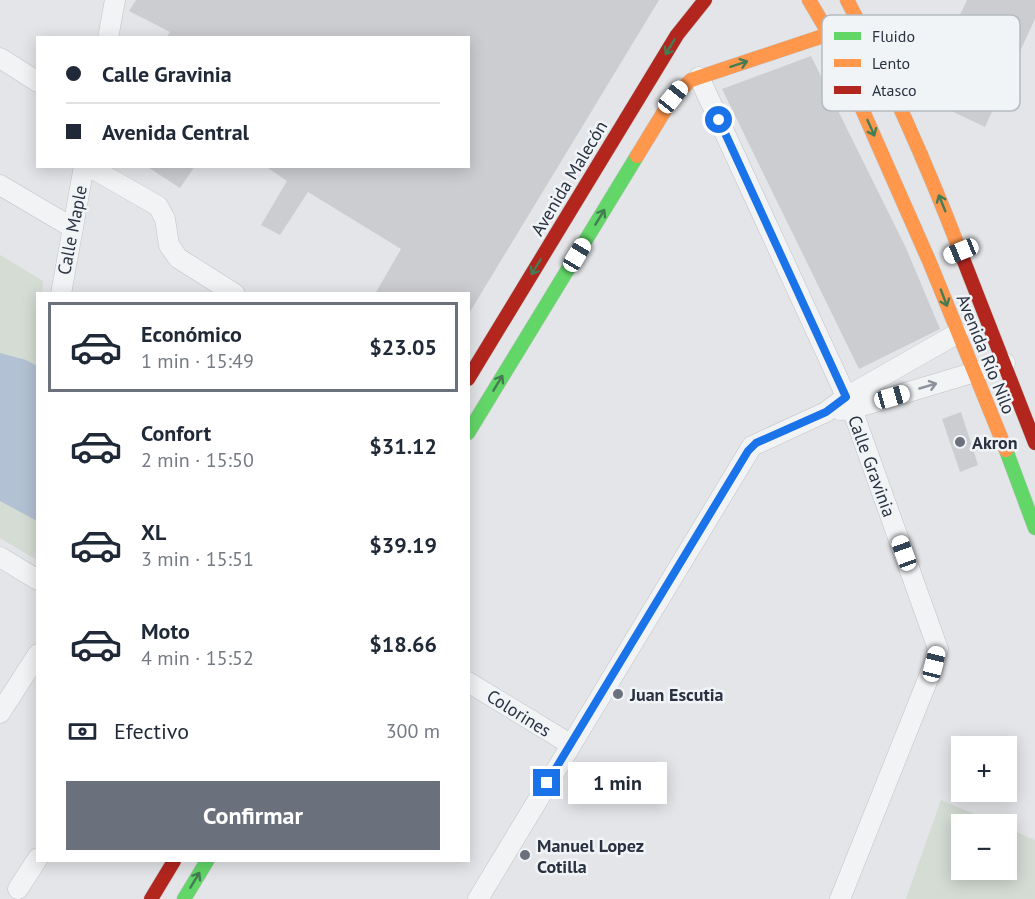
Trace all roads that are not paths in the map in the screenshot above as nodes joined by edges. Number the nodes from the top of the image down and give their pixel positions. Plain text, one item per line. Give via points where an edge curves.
1 (705, 0) edge
2 (809, 0) edge
3 (847, 0) edge
4 (111, 2) edge
5 (855, 15) edge
6 (822, 21) edge
7 (108, 36) edge
8 (822, 37) edge
9 (0, 58) edge
10 (699, 77) junction
11 (36, 81) edge
12 (870, 111) edge
13 (897, 111) edge
14 (86, 168) edge
15 (90, 168) edge
16 (0, 185) edge
17 (73, 228) junction
18 (945, 257) junction
19 (61, 292) edge
20 (232, 292) edge
21 (958, 333) junction
22 (1005, 363) junction
23 (975, 373) junction
24 (470, 376) edge
25 (849, 403) junction
26 (470, 430) edge
27 (1035, 443) edge
28 (1020, 490) junction
29 (1035, 499) edge
30 (1035, 528) edge
31 (0, 557) edge
32 (36, 579) edge
33 (36, 657) edge
34 (470, 683) edge
35 (0, 713) edge
36 (570, 744) junction
37 (36, 861) edge
38 (173, 862) edge
39 (206, 862) edge
40 (18, 889) dead end
41 (151, 899) edge
42 (184, 899) edge
43 (478, 899) edge
44 (840, 899) edge

1 -> 24 street, Avenida Malecón via 677,35
2 - 6 street, Avenida Río Nilo
5 -> 3 street, Avenida Río Nilo
4 - 7 street
10 -> 8 street
9 - 11 street
10 - 25 street, Calle Gravinia
26 -> 10 street via 673,97
12 -> 18 street, Avenida Río Nilo
18 -> 13 street, Avenida Río Nilo
14 - 17 street, Calle Maple
15 - 20 street via 158,206 165,219 169,244 178,258
16 - 17 street
17 - 19 street, Calle Maple
18 -> 21 street, Avenida Río Nilo
18 - 22 street, Avenida Río Nilo
21 - 23 street, Avenida Río Nilo
21 - 25 street
22 - 23 street
22 - 27 street, Avenida Río Nilo
25 -> 23 street
23 - 28 street, Avenida Río Nilo
25 - 36 street via 756,443 748,451
25 - 44 street, Calle Gravinia via 938,649
28 - 29 street
28 - 30 street, Avenida Río Nilo
31 - 32 street
33 - 35 street
34 - 36 street, Colorines
36 - 43 street
37 - 40 street
38 - 41 street
42 -> 39 street

